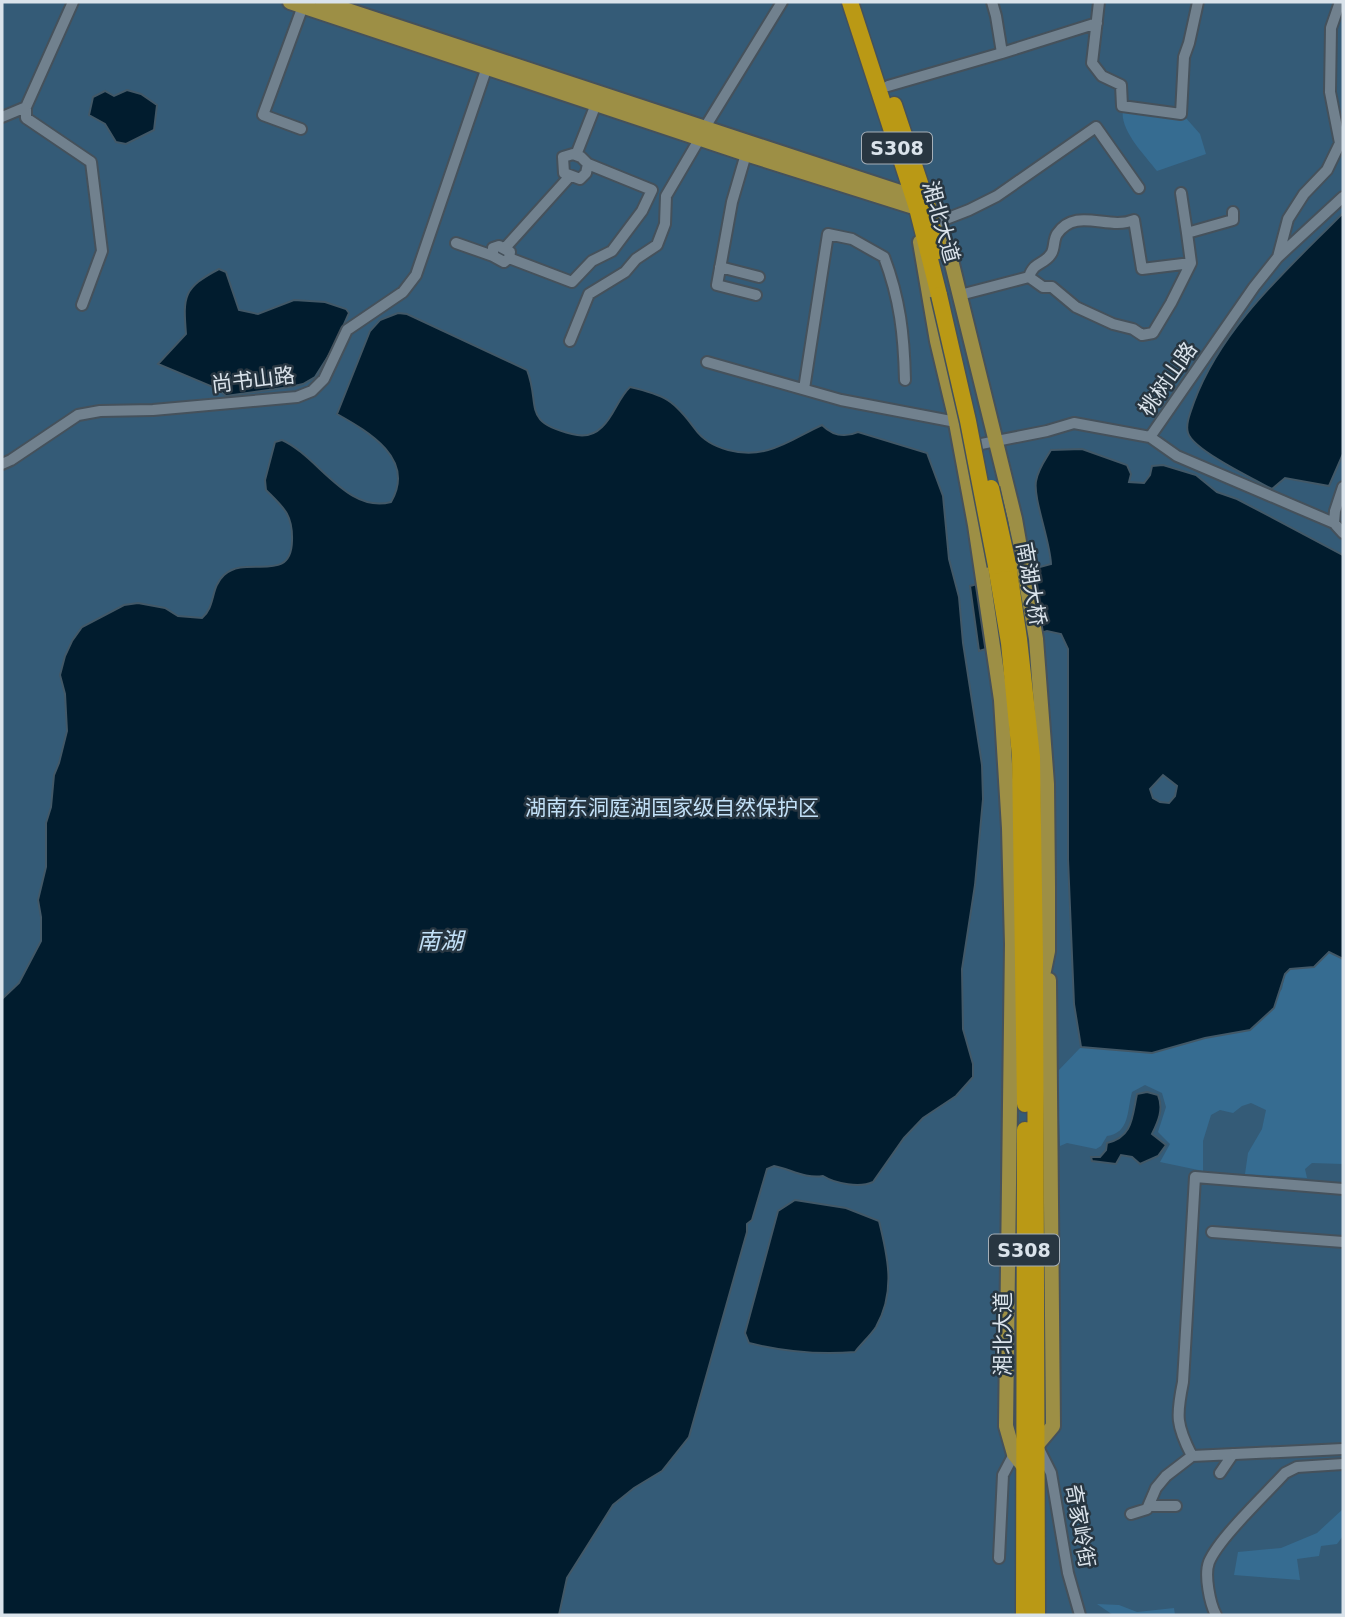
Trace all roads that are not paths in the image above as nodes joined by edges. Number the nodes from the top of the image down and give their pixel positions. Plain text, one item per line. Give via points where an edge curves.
1 (73, 2) edge
2 (323, 2) edge
3 (782, 2) edge
4 (850, 2) edge
5 (860, 2) edge
6 (992, 2) edge
7 (1099, 2) edge
8 (1199, 2) edge
9 (1340, 2) edge
10 (297, 4) edge
11 (1097, 23) junction
12 (1002, 53) junction
13 (487, 67) junction
14 (1338, 73) edge
15 (888, 86) junction
16 (596, 104) junction
17 (26, 107) junction
18 (2, 117) edge
19 (301, 129) dead end
20 (702, 134) junction
21 (1342, 139) edge
22 (746, 154) junction
23 (576, 155) junction
24 (588, 164) junction
25 (570, 176) junction
26 (1139, 188) dead end
27 (1181, 193) dead end
28 (1343, 197) edge
29 (920, 201) junction
30 (1233, 212) dead end
31 (933, 223) junction
32 (1187, 233) junction
33 (456, 243) dead end
34 (507, 253) junction
35 (1278, 257) junction
36 (1191, 263) junction
37 (720, 267) junction
38 (759, 277) dead end
39 (1029, 277) junction
40 (756, 295) dead end
41 (949, 295) junction
42 (82, 305) dead end
43 (570, 341) dead end
44 (707, 362) dead end
45 (905, 380) dead end
46 (804, 389) junction
47 (990, 414) junction
48 (956, 422) junction
49 (1150, 437) junction
50 (997, 440) junction
51 (961, 448) junction
52 (2, 464) edge
53 (1343, 487) edge
54 (1334, 523) junction
55 (1343, 533) edge
56 (1029, 884) junction
57 (1030, 956) junction
58 (1018, 997) junction
59 (1042, 1017) junction
60 (1343, 1189) edge
61 (1212, 1232) dead end
62 (1343, 1241) edge
63 (1038, 1445) junction
64 (1343, 1449) edge
65 (1233, 1454) junction
66 (1192, 1456) junction
67 (1019, 1461) junction
68 (1343, 1464) edge
69 (1220, 1473) dead end
70 (1149, 1506) junction
71 (1176, 1506) dead end
72 (1131, 1514) dead end
73 (999, 1558) dead end
74 (1027, 1615) edge
75 (1080, 1615) edge
76 (1216, 1615) edge

1 - 17 street
2 - 20 main road
3 - 20 street
4 - 29 highway, 湘北大道 / S308
5 - 15 highway, 湘北大道 / S308
6 - 12 street
7 - 11 street
8 - 11 street via 1184,57 1181,114 1122,106 1121,85 1102,76 1092,63
9 - 14 street via 1331,29
10 - 13 main road
10 - 19 street via 263,115
11 - 12 street
12 - 15 street
13 - 16 main road
13 - 52 street, 尚书山路 via 416,275 403,292 347,330 324,379 312,391 297,397 78,415
14 - 21 street via 1330,92
15 - 29 highway, 湘北大道 / S308
16 - 20 main road
16 - 23 street
17 - 18 street
17 - 42 street via 26,118 91,162 102,251
20 - 22 main road
20 - 29 main road
20 - 43 street via 666,196 665,224 657,245 589,294
21 - 35 street via 1327,170 1288,219
22 - 29 main road
22 - 37 street
23 - 24 street
23 - 25 street via 563,157 564,173
24 - 25 street via 580,179
24 - 34 street via 652,190 612,251 592,261 572,282
25 - 34 street
26 - 31 street via 1096,127 997,196
27 - 32 street
28 - 35 street, 桃树山路
29 - 31 highway, 湘北大道 / S308
29 - 41 highway, 湘北大道 / S308
29 - 48 main road via 924,273
30 - 32 street via 1233,220 1227,223
31 - 41 highway, 湘北大道 / S308
32 - 36 street
33 - 34 street via 493,256 499,246
35 - 49 street, 桃树山路
36 - 39 street via 1161,321 1153,332 1142,335 1076,307 1052,287 1043,287
36 - 39 street via 1142,269 1134,220 1076,220 1056,235 1052,254 1032,269
37 - 38 street
37 - 40 street via 717,285
39 - 41 street
41 - 47 main road
41 - 56 highway, 南湖大桥 / S308, bridge via 1020,639 1032,757
44 - 46 street
45 - 46 street via 904,330 884,257 852,239 828,234
46 - 48 street
47 - 48 main road via 984,427 976,431
47 - 50 main road
48 - 51 main road
49 - 50 street, 桃树山路 via 1074,423
49 - 54 street via 1178,456
50 - 51 street, 桃树山路
50 - 56 main road via 1016,519 1037,652 1047,784
51 - 56 main road
53 - 54 street
54 - 55 street
56 - 57 highway, 湘北大道 / S308
56 - 57 main road
57 - 58 highway, 湘北大道 / S308
57 - 58 main road via 1018,976
57 - 59 highway, 湘北大道 / S308
57 - 59 main road via 1041,986
58 - 67 highway, 湘北大道 / S308 via 1024,1430
58 - 67 main road via 1006,1426
59 - 63 highway, 湘北大道 / S308
60 - 66 street via 1195,1177 1178,1427
61 - 62 street
63 - 74 highway, 湘北大道 / S308
63 - 75 street, 奇家岭街 via 1051,1473
64 - 65 street
65 - 66 street
65 - 69 street
66 - 70 street via 1166,1476
67 - 73 street via 1003,1475
67 - 74 highway, 湘北大道 / S308
68 - 76 street via 1297,1467 1285,1473 1220,1544 1208,1564 1210,1604
70 - 71 street
70 - 72 street

